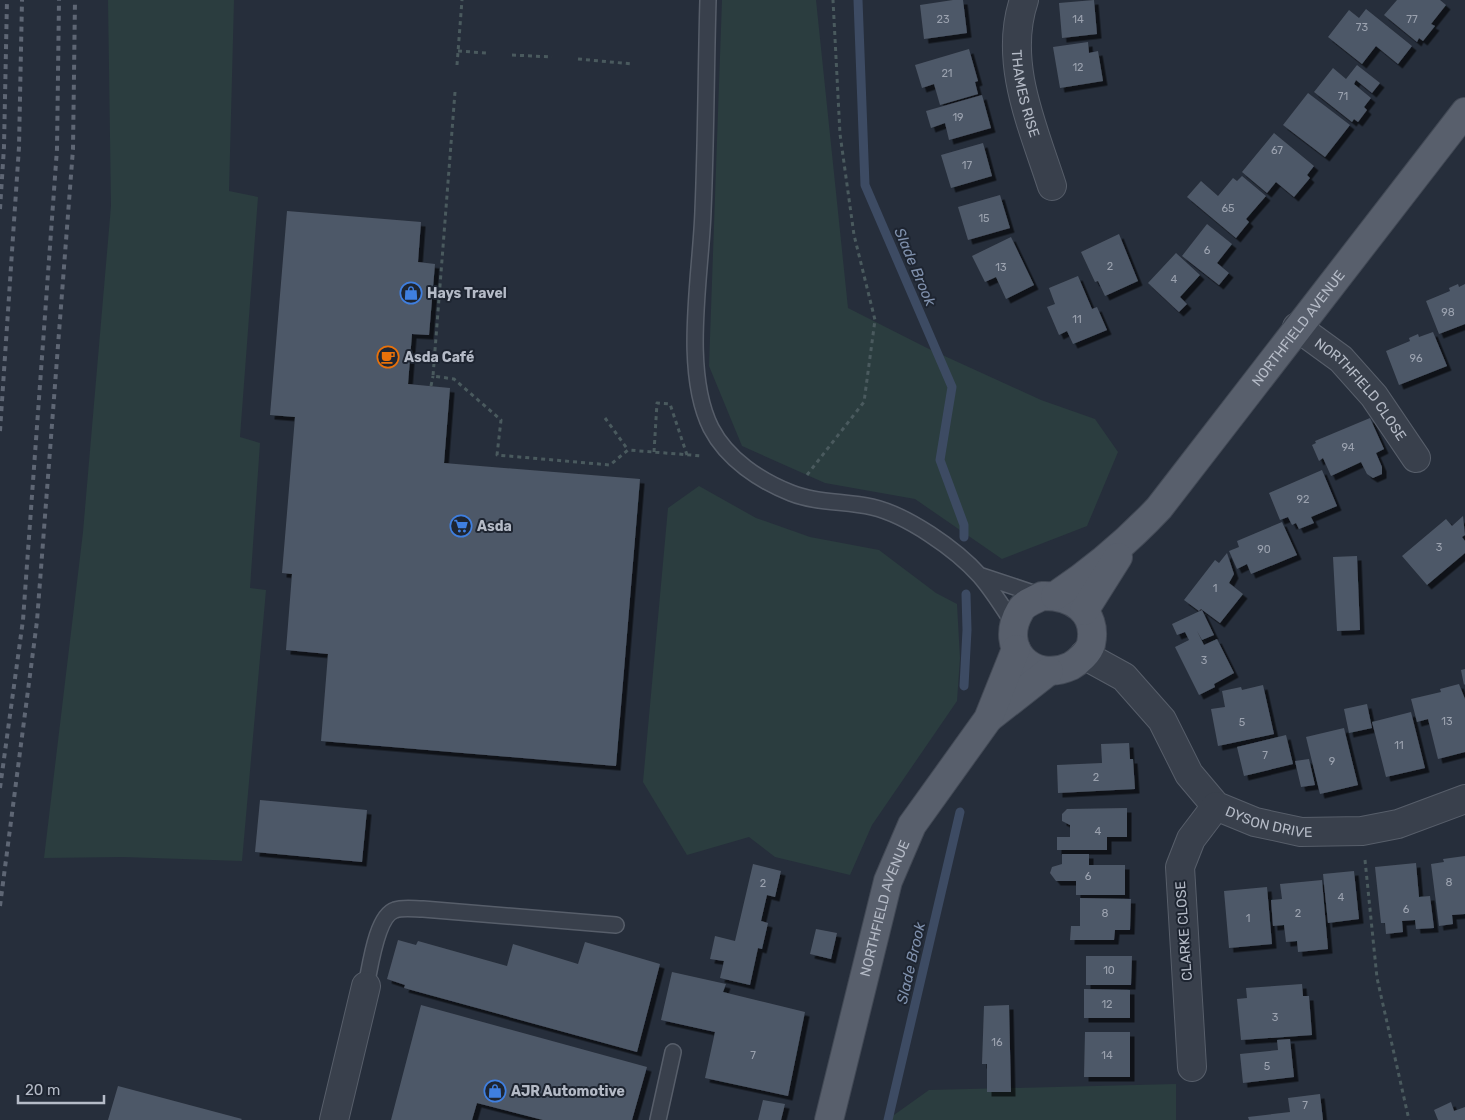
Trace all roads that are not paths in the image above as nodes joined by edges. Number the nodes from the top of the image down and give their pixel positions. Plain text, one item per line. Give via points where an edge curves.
1 (708, 0) edge
2 (1024, 0) edge
3 (1465, 112) edge
4 (1052, 186) dead end
5 (1297, 327) junction
6 (1416, 458) dead end
7 (1128, 541) junction
8 (980, 575) junction
9 (1048, 596) junction
10 (1084, 611) junction
11 (1015, 637) junction
12 (1084, 655) junction
13 (1049, 671) junction
14 (988, 719) junction
15 (1465, 799) edge
16 (1216, 806) junction
17 (616, 925) dead end
18 (366, 986) joint
19 (673, 1052) dead end
20 (1192, 1067) dead end
21 (334, 1120) edge
22 (658, 1120) edge
23 (829, 1120) edge

1 - 8 lane via 703,212 695,343 696,375 710,427 720,442 752,474 793,494 872,507 898,515 924,530
2 - 4 street, THAMES RISE via 1018,18 1017,69
3 - 5 main road, NORTHFIELD AVENUE
5 - 6 street, NORTHFIELD CLOSE via 1341,359 1374,396
5 - 7 main road, NORTHFIELD AVENUE via 1159,508
7 - 9 main road, NORTHFIELD AVENUE via 1087,574
7 - 10 main road, NORTHFIELD AVENUE
8 - 9 lane
8 - 11 lane
9 - 10 main road via 1072,601
9 - 11 main road via 1030,602 1020,610
10 - 12 main road via 1092,629 1090,646
11 - 13 main road via 1023,661 1034,668
11 - 14 main road, NORTHFIELD AVENUE
12 - 13 main road via 1064,669
12 - 16 street, DYSON DRIVE via 1124,677 1162,720 1189,774
13 - 14 main road, NORTHFIELD AVENUE
14 - 23 main road, NORTHFIELD AVENUE via 912,825 888,881
15 - 16 street, DYSON DRIVE via 1398,824 1362,831 1301,832 1255,822
16 - 20 street, CLARKE CLOSE via 1191,839 1180,867
17 - 18 lane via 423,909 395,910 385,917 373,950
18 - 21 street
19 - 22 lane

